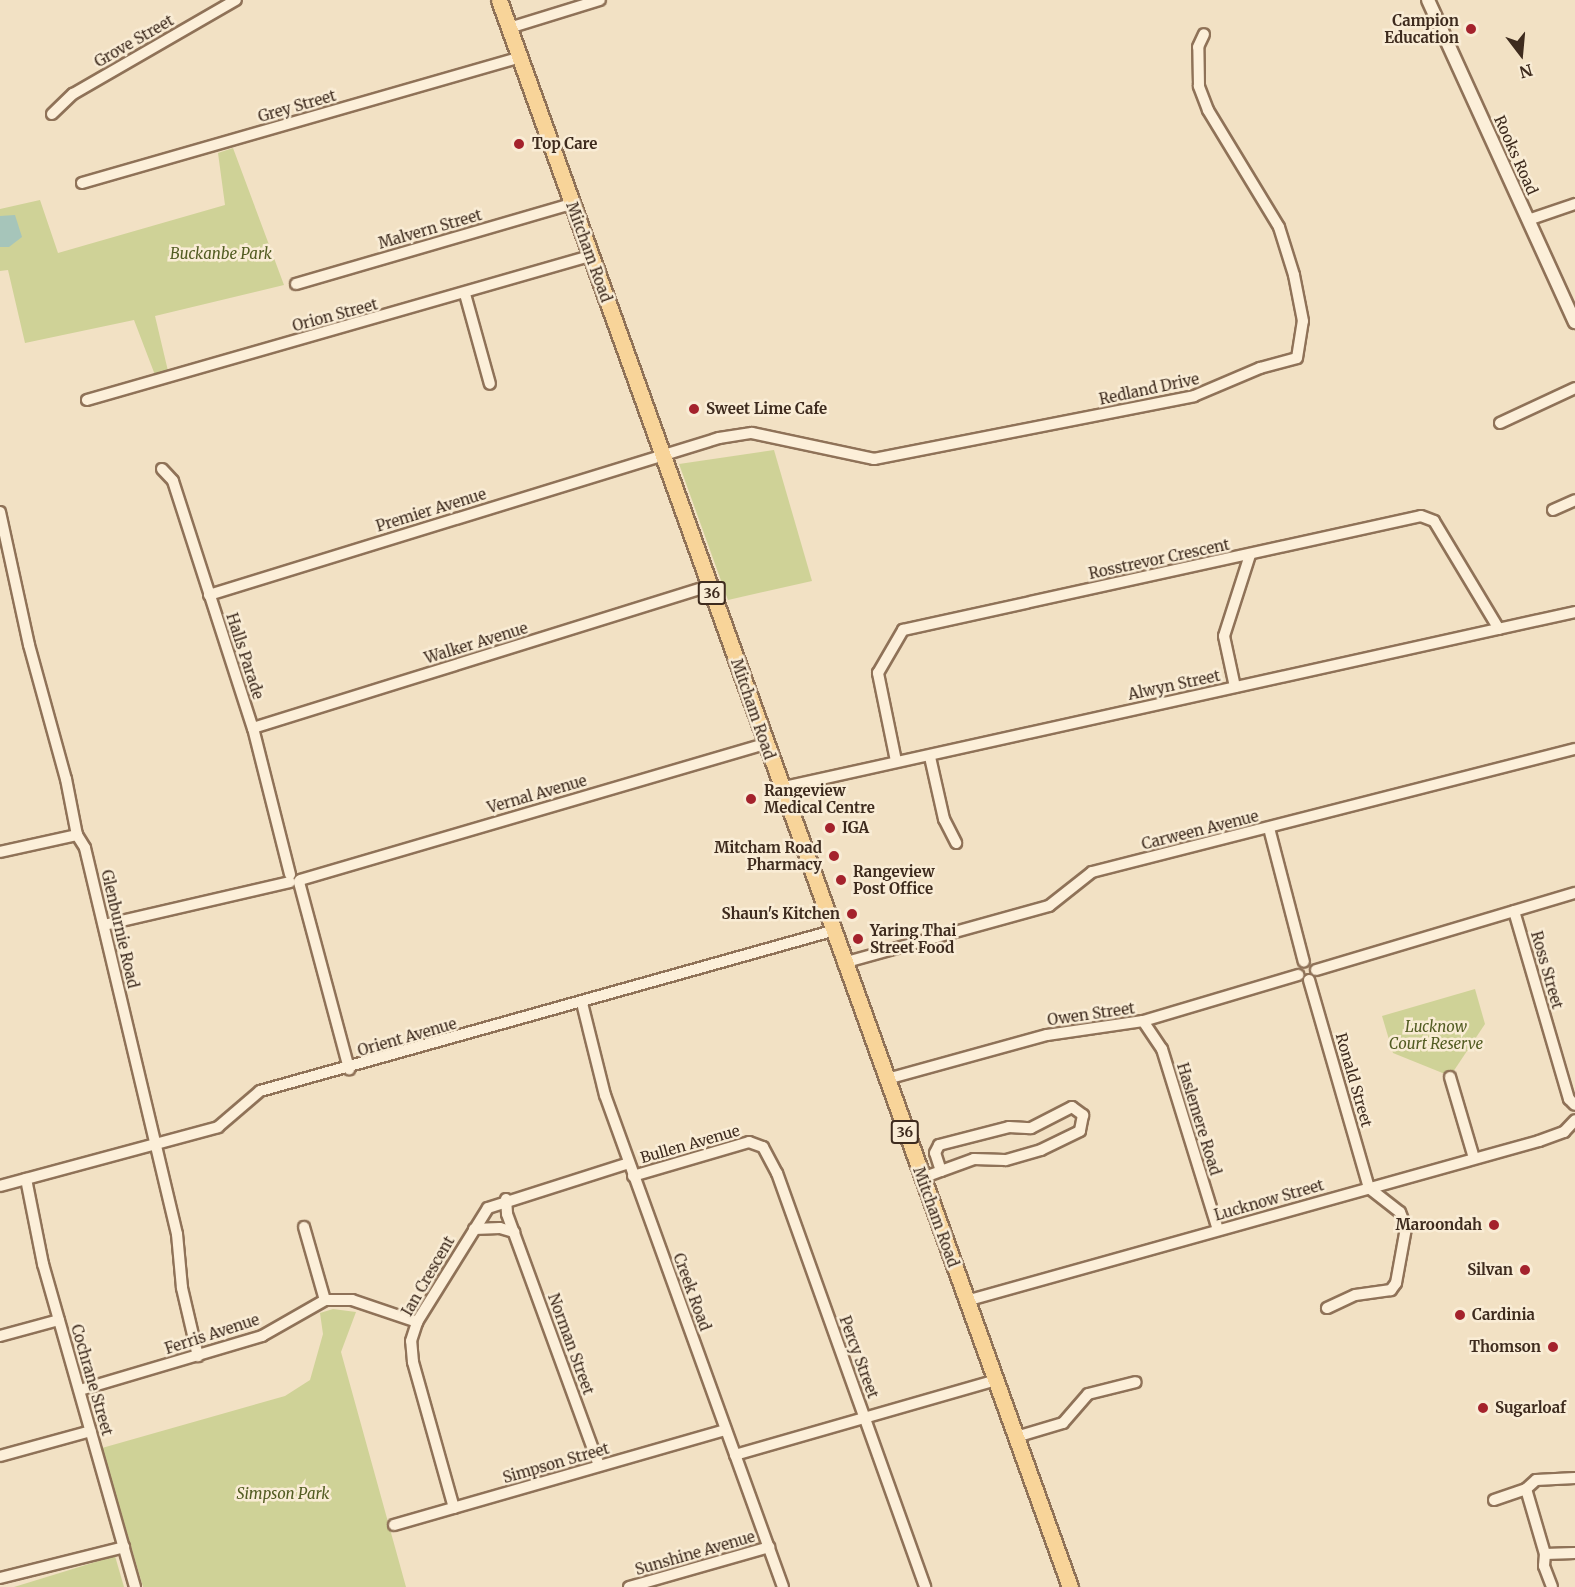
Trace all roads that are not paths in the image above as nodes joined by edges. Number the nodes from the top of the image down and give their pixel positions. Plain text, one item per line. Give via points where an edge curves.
1 (236, 0) edge
2 (499, 0) edge
3 (600, 0) edge
4 (1428, 0) edge
5 (509, 28) junction
6 (1204, 34) dead end
7 (520, 57) junction
8 (52, 114) dead end
9 (82, 183) dead end
10 (571, 204) junction
11 (1575, 204) edge
12 (1528, 220) junction
13 (590, 256) junction
14 (296, 284) dead end
15 (465, 294) junction
16 (1575, 322) edge
17 (490, 384) dead end
18 (1575, 388) edge
19 (87, 400) dead end
20 (1500, 423) dead end
21 (661, 454) junction
22 (162, 469) dead end
23 (1575, 500) edge
24 (1553, 510) dead end
25 (0, 512) edge
26 (1250, 555) junction
27 (709, 586) junction
28 (209, 595) junction
29 (1575, 612) edge
30 (1499, 629) junction
31 (1235, 687) junction
32 (253, 728) junction
33 (765, 744) junction
34 (1575, 749) edge
35 (930, 757) junction
36 (896, 761) junction
37 (780, 788) junction
38 (1269, 828) junction
39 (77, 835) junction
40 (956, 843) dead end
41 (0, 852) edge
42 (295, 878) junction
43 (1575, 893) edge
44 (1514, 911) junction
45 (104, 926) junction
46 (832, 931) junction
47 (1304, 962) junction
48 (843, 963) junction
49 (1298, 975) junction
50 (1312, 975) junction
51 (582, 1003) junction
52 (1143, 1021) junction
53 (349, 1069) junction
54 (1450, 1077) dead end
55 (887, 1079) junction
56 (1575, 1105) edge
57 (1575, 1120) edge
58 (755, 1142) joint
59 (155, 1146) junction
60 (1474, 1158) junction
61 (629, 1163) junction
62 (942, 1171) junction
63 (633, 1176) junction
64 (922, 1178) junction
65 (26, 1179) junction
66 (0, 1186) edge
67 (1369, 1188) junction
68 (506, 1199) junction
69 (304, 1227) dead end
70 (474, 1229) junction
71 (1218, 1230) junction
72 (514, 1232) junction
73 (325, 1300) junction
74 (966, 1301) junction
75 (1328, 1308) dead end
76 (59, 1320) junction
77 (417, 1322) junction
78 (0, 1336) edge
79 (198, 1356) junction
80 (996, 1380) junction
81 (1136, 1382) dead end
82 (80, 1390) junction
83 (865, 1418) junction
84 (726, 1430) junction
85 (92, 1431) junction
86 (1016, 1437) junction
87 (735, 1455) junction
88 (0, 1456) edge
89 (599, 1466) junction
90 (1575, 1478) edge
91 (1526, 1489) junction
92 (1494, 1500) dead end
93 (454, 1508) junction
94 (394, 1525) dead end
95 (124, 1547) junction
96 (769, 1547) junction
97 (1575, 1553) edge
98 (1545, 1554) junction
99 (0, 1578) edge
100 (657, 1583) edge
101 (135, 1587) edge
102 (629, 1587) edge
103 (783, 1587) edge
104 (925, 1587) edge
105 (1070, 1587) edge
106 (1552, 1587) edge

1 - 8 street, Grove Street via 73,94
2 - 5 main road, Mitcham Road / 36
3 - 5 street
4 - 12 street, Rooks Road
5 - 7 main road, Mitcham Road / 36
6 - 21 street, Redland Drive via 1198,47 1199,86 1208,111 1280,227 1294,275 1303,321 1297,358 1260,368 1194,396 874,459 752,434 719,438
7 - 9 street, Grey Street
7 - 10 main road, Mitcham Road / 36
10 - 13 main road, Mitcham Road / 36
10 - 14 street, Malvern Street
11 - 12 street
12 - 16 street, Rooks Road
13 - 15 street, Orion Street
13 - 21 main road, Mitcham Road / 36
15 - 17 street
15 - 19 street, Orion Street
18 - 20 street
21 - 27 main road, Mitcham Road / 36
21 - 28 street, Premier Avenue
22 - 28 street, Halls Parade via 173,481
23 - 24 street
25 - 39 street, Glenburnie Road
26 - 30 street, Rosstrevor Crescent via 1421,516 1434,521
26 - 31 street via 1224,636
26 - 36 street, Rosstrevor Crescent via 903,630 878,673
27 - 32 street, Walker Avenue
27 - 33 main road, Mitcham Road / 36
28 - 32 street, Halls Parade
29 - 30 street, Alwyn Street
30 - 31 street, Alwyn Street
31 - 35 street, Alwyn Street via 946,750
32 - 42 street, Halls Parade
33 - 37 main road, Mitcham Road / 36
33 - 42 street, Vernal Avenue
34 - 38 street, Carween Avenue
35 - 36 street, Alwyn Street
35 - 40 street via 944,819
36 - 37 street, Alwyn Street
37 - 46 main road, Mitcham Road / 36
38 - 47 street
38 - 48 street, Carween Avenue via 1092,872 1049,906
39 - 41 street
39 - 45 street, Glenburnie Road via 85,848
42 - 45 street, Vernal Avenue
42 - 53 street, Halls Parade
43 - 44 street
44 - 50 street
44 - 56 street, Ross Street via 1569,1099
45 - 59 street, Glenburnie Road
46 - 48 main road, Mitcham Road / 36
46 - 51 street, Orient Avenue
47 - 49 street
47 - 50 street via 1311,963
48 - 55 main road, Mitcham Road / 36
49 - 50 street
49 - 52 street, Owen Street
50 - 67 street, Ronald Street
51 - 53 street, Orient Avenue
51 - 61 street, Creek Road via 605,1095
52 - 55 street, Owen Street via 1047,1035
52 - 71 street, Haslemere Road via 1162,1049
53 - 59 street, Orient Avenue via 260,1091 218,1127
54 - 60 street
55 - 64 main road, Mitcham Road / 36
57 - 60 street, Lucknow Street via 1564,1132
58 - 63 street, Bullen Avenue
58 - 83 street, Percy Street via 777,1173
59 - 65 street, Orient Avenue
59 - 79 street, Glenburnie Road via 177,1234 182,1288
60 - 67 street, Lucknow Street
61 - 63 street, Creek Road
61 - 68 street, Ian Crescent
62 - 62 street via 934,1150 939,1145 1009,1127 1031,1128 1072,1107 1083,1115 1080,1131 1041,1150 999,1161 974,1160
62 - 64 street
63 - 84 street, Creek Road
64 - 74 main road, Mitcham Road / 36
65 - 66 street, Orient Avenue
65 - 76 street, Cochrane Street
67 - 71 street, Lucknow Street
67 - 75 street via 1400,1212 1406,1228 1396,1283 1385,1292 1354,1295
68 - 70 street, Ian Crescent via 488,1208
68 - 72 street, Norman Street
69 - 73 street
70 - 72 street
70 - 77 street, Ian Crescent
71 - 74 street, Lucknow Street
72 - 89 street, Norman Street
73 - 77 street via 352,1300
73 - 79 street, Ferris Avenue via 262,1336
74 - 80 main road, Mitcham Road / 36
76 - 78 street
76 - 82 street, Cochrane Street
77 - 93 street, Ian Crescent via 411,1341 413,1362
79 - 82 street, Ferris Avenue
80 - 83 street
80 - 86 main road, Mitcham Road / 36
81 - 86 street via 1088,1394 1063,1423
82 - 85 street, Cochrane Street
83 - 87 street
83 - 104 street, Percy Street
84 - 87 street, Creek Road
84 - 89 street, Simpson Street
85 - 88 street
85 - 95 street, Cochrane Street
86 - 105 main road, Mitcham Road / 36
87 - 96 street, Creek Road
89 - 93 street, Simpson Street
90 - 91 street via 1536,1480
91 - 92 street
91 - 98 street
93 - 94 street, Simpson Street
95 - 99 street
95 - 101 street, Cochrane Street
96 - 100 street, Sunshine Avenue
96 - 103 street, Creek Road
97 - 98 street
98 - 106 street via 1544,1566
100 - 102 street, Sunshine Avenue

